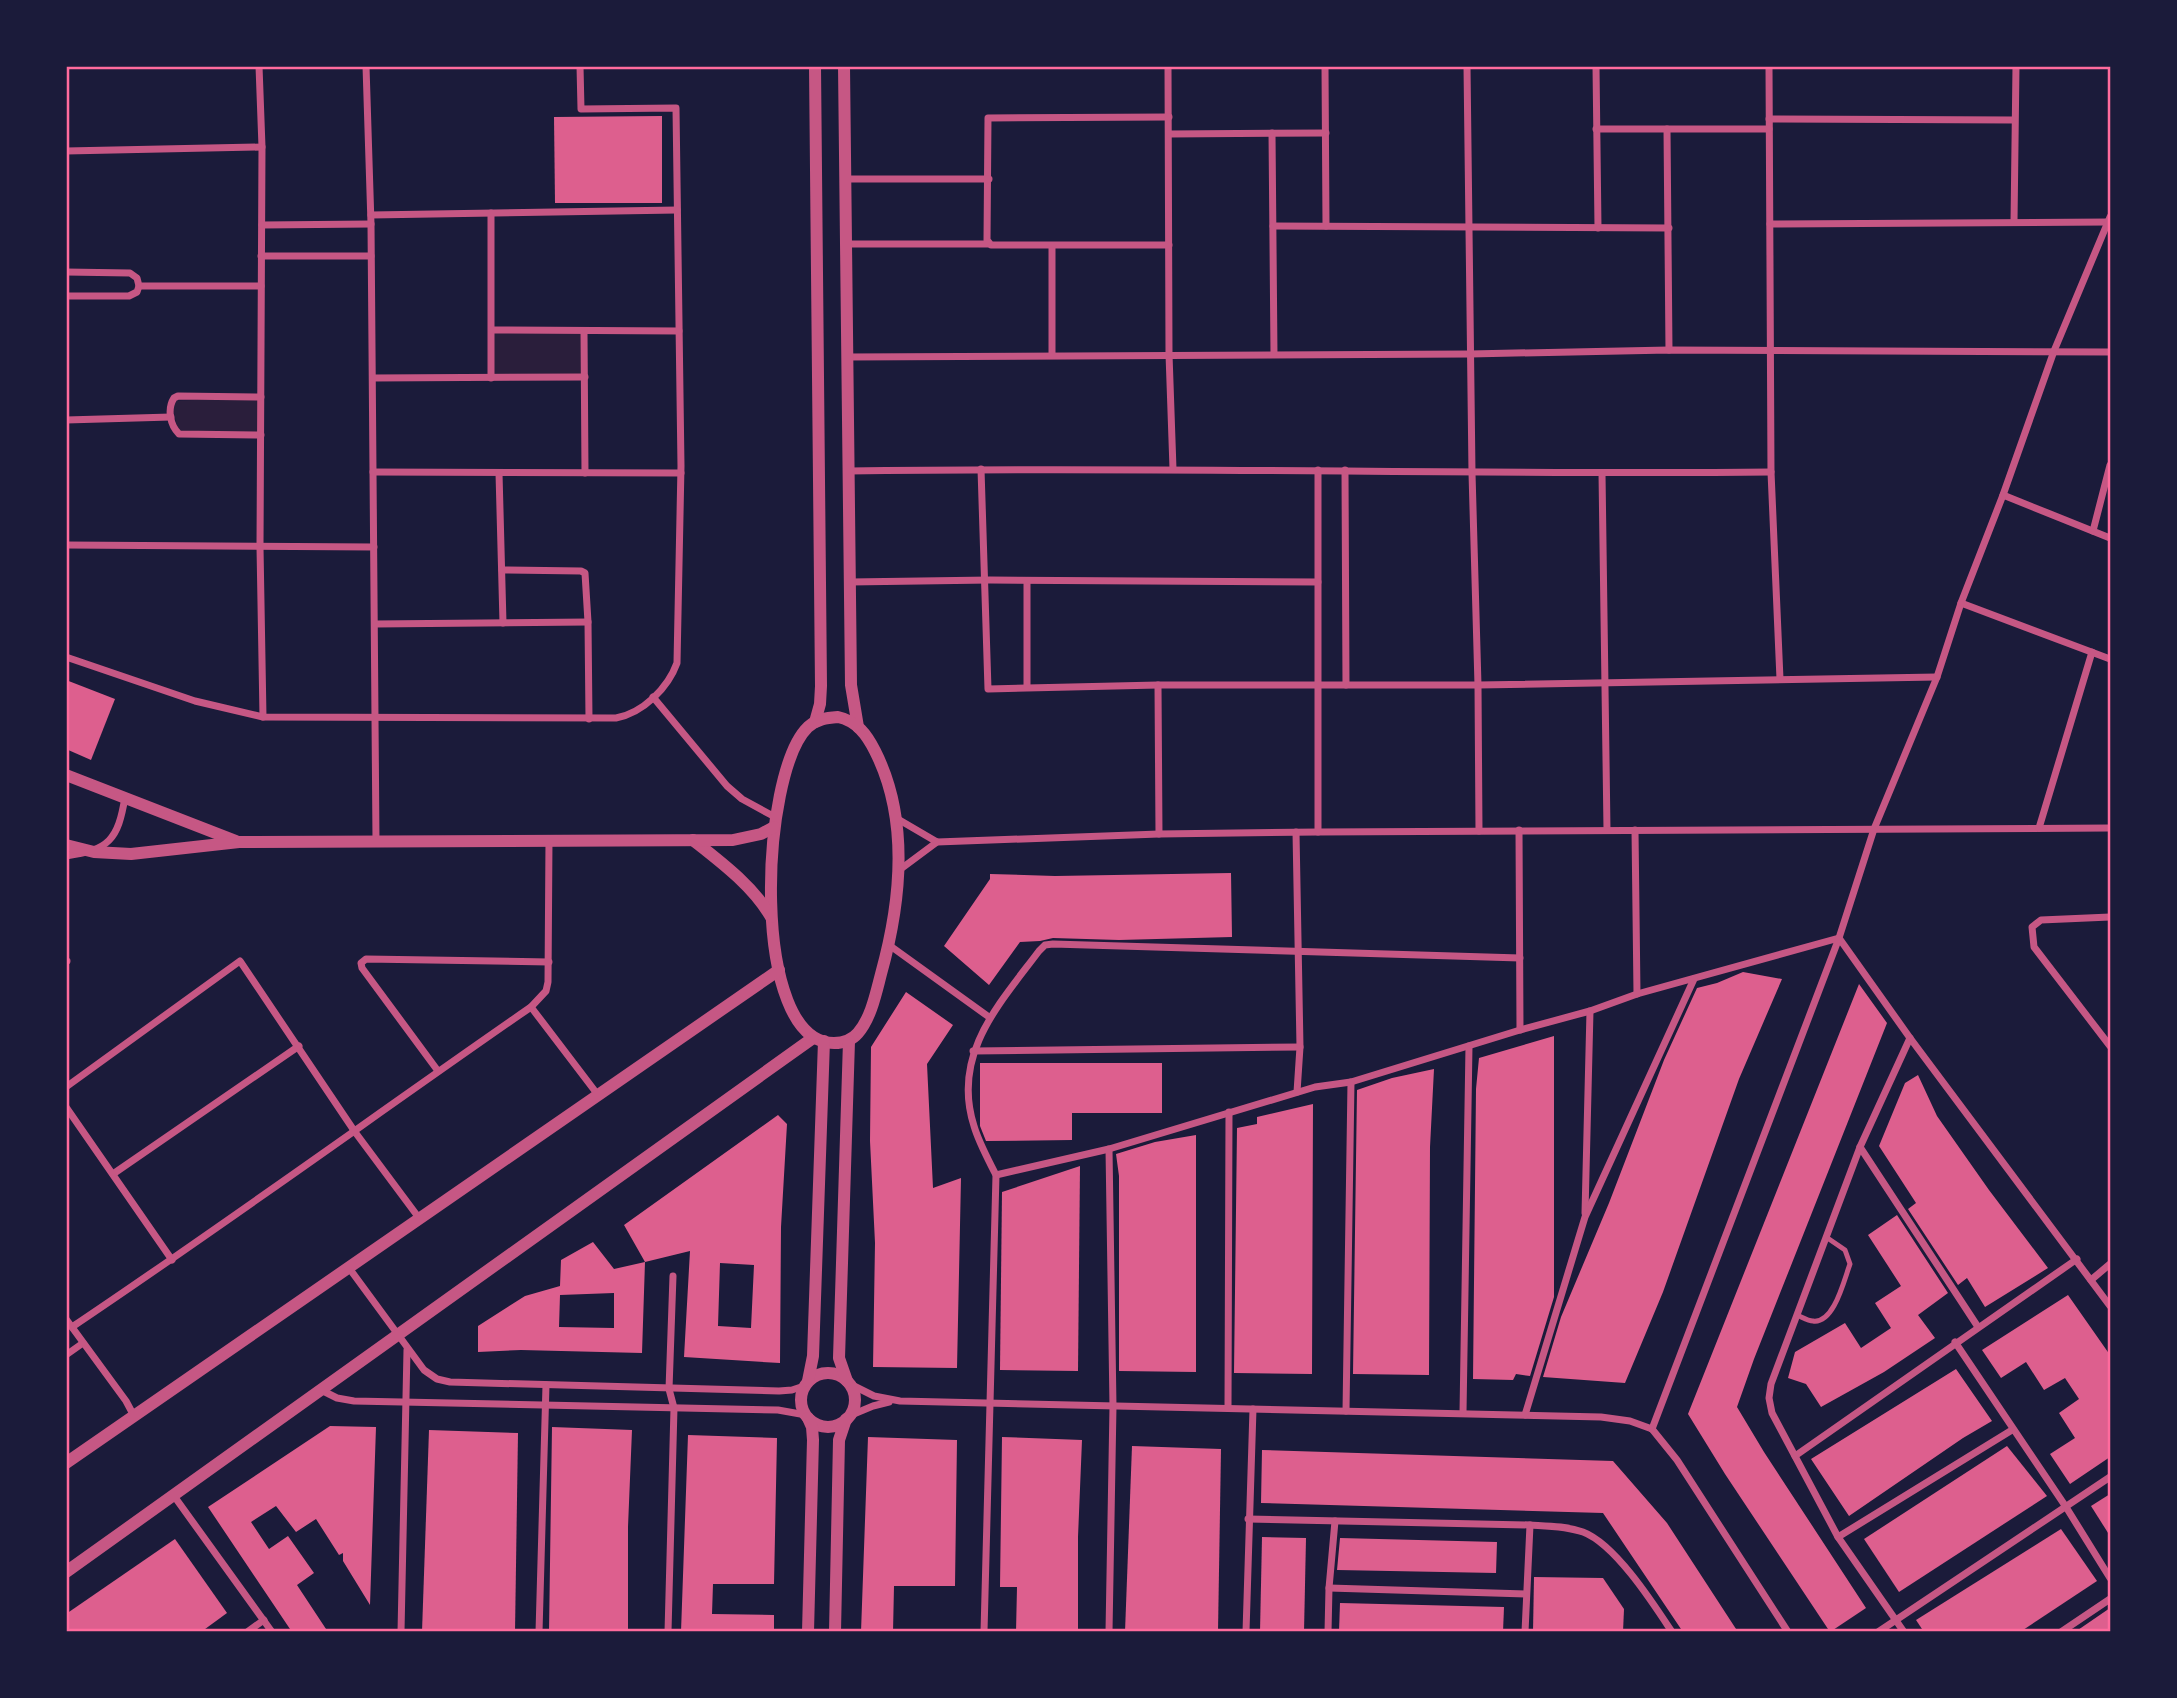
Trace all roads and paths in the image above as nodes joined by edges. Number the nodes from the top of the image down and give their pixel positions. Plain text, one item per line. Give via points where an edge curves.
1 (259, 66) edge
2 (366, 66) edge
3 (580, 66) edge
4 (815, 66) edge
5 (844, 66) edge
6 (1168, 66) edge
7 (1325, 66) edge
8 (1467, 66) edge
9 (1596, 66) edge
10 (1769, 66) edge
11 (2016, 66) edge
12 (1169, 117) junction
13 (1769, 119) junction
14 (2014, 120) junction
15 (1596, 129) junction
16 (1667, 129) junction
17 (1769, 129) junction
18 (1272, 133) junction
19 (1326, 133) junction
20 (1169, 134) junction
21 (262, 147) junction
22 (66, 151) edge
23 (846, 179) junction
24 (989, 179) junction
25 (677, 210) junction
26 (491, 213) junction
27 (370, 215) junction
28 (2110, 219) edge
29 (2014, 222) junction
30 (371, 224) junction
31 (1769, 224) junction
32 (262, 225) junction
33 (1273, 226) junction
34 (1326, 226) junction
35 (1469, 228) junction
36 (1598, 228) junction
37 (1669, 228) junction
38 (847, 244) junction
39 (989, 244) junction
40 (1052, 246) junction
41 (1169, 246) junction
42 (261, 256) junction
43 (371, 256) junction
44 (66, 272) edge
45 (139, 286) junction
46 (261, 286) junction
47 (66, 296) edge
48 (492, 330) junction
49 (584, 331) junction
50 (679, 331) junction
51 (1669, 350) junction
52 (1770, 351) junction
53 (2054, 351) junction
54 (2110, 352) edge
55 (1052, 354) junction
56 (1170, 354) junction
57 (1274, 354) junction
58 (1470, 354) junction
59 (847, 357) junction
60 (585, 377) junction
61 (373, 378) junction
62 (491, 378) junction
63 (261, 397) junction
64 (171, 417) junction
65 (66, 420) edge
66 (261, 435) junction
67 (2110, 465) edge
68 (981, 469) junction
69 (1173, 469) junction
70 (1318, 470) junction
71 (1345, 470) junction
72 (849, 471) junction
73 (373, 472) junction
74 (1771, 472) junction
75 (499, 473) junction
76 (585, 473) junction
77 (681, 473) junction
78 (1472, 473) junction
79 (1602, 474) junction
80 (2003, 495) junction
81 (2093, 531) junction
82 (2110, 538) edge
83 (66, 545) edge
84 (260, 547) junction
85 (374, 547) junction
86 (502, 570) junction
87 (985, 580) junction
88 (1027, 581) junction
89 (849, 582) junction
90 (1318, 582) junction
91 (1961, 604) junction
92 (588, 622) junction
93 (503, 623) junction
94 (375, 624) junction
95 (2092, 652) junction
96 (66, 657) edge
97 (2110, 659) edge
98 (1937, 677) junction
99 (1780, 679) junction
100 (1606, 681) junction
101 (1158, 685) junction
102 (1319, 685) junction
103 (1346, 685) junction
104 (1478, 685) junction
105 (1027, 687) junction
106 (653, 697) junction
107 (263, 717) junction
108 (375, 718) junction
109 (589, 719) junction
110 (815, 722) junction
111 (858, 727) junction
112 (67, 776) edge
113 (125, 797) junction
114 (896, 818) junction
115 (774, 822) junction
116 (1874, 828) junction
117 (2039, 828) junction
118 (2110, 828) edge
119 (1519, 830) junction
120 (1607, 830) junction
121 (1635, 830) junction
122 (1479, 831) junction
123 (1296, 832) junction
124 (1318, 832) junction
125 (1159, 834) junction
126 (692, 839) junction
127 (549, 840) junction
128 (376, 841) junction
129 (239, 842) junction
130 (937, 842) junction
131 (66, 845) edge
132 (94, 852) junction
133 (66, 856) edge
134 (898, 871) junction
135 (2110, 917) edge
136 (773, 920) junction
137 (1839, 938) junction
138 (889, 945) junction
139 (1298, 953) junction
140 (1520, 958) junction
141 (549, 962) junction
142 (779, 970) junction
143 (1694, 979) junction
144 (1637, 994) junction
145 (531, 1007) junction
146 (1590, 1011) junction
147 (989, 1017) junction
148 (1520, 1030) junction
149 (1910, 1038) junction
150 (819, 1040) junction
151 (849, 1041) junction
152 (299, 1046) junction
153 (1469, 1046) junction
154 (2110, 1046) edge
155 (1300, 1047) junction
156 (973, 1051) junction
157 (438, 1071) junction
158 (1351, 1082) junction
159 (66, 1087) edge
160 (1297, 1092) junction
161 (597, 1095) junction
162 (66, 1107) edge
163 (1229, 1112) junction
164 (355, 1132) junction
165 (1860, 1147) junction
166 (1109, 1149) junction
167 (113, 1174) junction
168 (996, 1175) junction
169 (1585, 1217) junction
170 (419, 1218) junction
171 (1826, 1237) junction
172 (2077, 1259) junction
173 (172, 1260) junction
174 (2110, 1264) edge
175 (349, 1268) junction
176 (673, 1276) dead end
177 (2091, 1280) junction
178 (2110, 1306) edge
179 (1797, 1315) junction
180 (66, 1319) edge
181 (1978, 1326) junction
182 (72, 1327) junction
183 (398, 1336) junction
184 (1955, 1342) junction
185 (83, 1343) junction
186 (407, 1350) junction
187 (66, 1354) edge
188 (848, 1383) junction
189 (806, 1384) junction
190 (546, 1385) junction
191 (669, 1389) junction
192 (323, 1391) junction
193 (900, 1401) junction
194 (407, 1402) junction
195 (990, 1403) junction
196 (545, 1405) junction
197 (1113, 1406) junction
198 (674, 1408) junction
199 (1228, 1408) junction
200 (1253, 1409) junction
201 (1346, 1411) junction
202 (1463, 1413) junction
203 (1525, 1415) junction
204 (134, 1416) junction
205 (807, 1416) junction
206 (847, 1418) junction
207 (1652, 1429) junction
208 (2012, 1430) junction
209 (1795, 1456) junction
210 (66, 1463) edge
211 (2110, 1477) edge
212 (174, 1496) junction
213 (2066, 1507) junction
214 (1248, 1519) junction
215 (1335, 1521) junction
216 (1530, 1525) junction
217 (1838, 1537) junction
218 (66, 1572) edge
219 (2110, 1578) edge
220 (1329, 1588) junction
221 (1526, 1594) junction
222 (2110, 1599) edge
223 (264, 1620) junction
224 (1897, 1620) junction
225 (247, 1632) edge
226 (272, 1632) edge
227 (401, 1632) edge
228 (539, 1632) edge
229 (668, 1632) edge
230 (808, 1632) edge
231 (835, 1632) edge
232 (984, 1632) edge
233 (1109, 1632) edge
234 (1246, 1632) edge
235 (1328, 1632) edge
236 (1525, 1632) edge
237 (1672, 1632) edge
238 (1788, 1632) edge
239 (1878, 1632) edge
240 (1904, 1632) edge
241 (2061, 1632) edge

1 - 21 street
2 - 27 street
3 - 25 street via 581,109 676,108
4 - 110 street via 821,686
5 - 23 street
6 - 12 street
7 - 19 street
8 - 35 street
9 - 15 street
10 - 13 street
11 - 14 street
12 - 20 street
12 - 24 street via 988,118
13 - 14 street
13 - 17 street
14 - 29 street
15 - 16 street
15 - 36 street
16 - 17 street
16 - 37 street
17 - 31 street
18 - 19 street
18 - 20 street
18 - 33 street
19 - 34 street
20 - 41 street
21 - 22 street
21 - 32 street
23 - 24 street
23 - 38 street
24 - 39 street
25 - 26 street
25 - 50 street
26 - 27 street
26 - 48 street
27 - 30 street
28 - 29 street
28 - 53 street
29 - 31 street
30 - 32 street
30 - 43 street
31 - 52 street
32 - 42 street
33 - 34 street
33 - 57 street
34 - 35 street
35 - 36 street
35 - 58 street
36 - 37 street
37 - 51 street
38 - 39 street
38 - 59 street
39 - 40 street
40 - 41 street
40 - 55 street
41 - 56 street
42 - 43 street
42 - 46 street
43 - 61 street
44 - 45 street via 130,273
45 - 46 street
45 - 47 street via 129,296
46 - 63 street
48 - 49 street
48 - 62 street
49 - 50 street
49 - 60 street
50 - 77 street
51 - 52 street
51 - 58 street
52 - 53 street
52 - 74 street
53 - 54 street
53 - 80 street
55 - 56 street
55 - 59 street
56 - 57 street
56 - 69 street
57 - 58 street
58 - 78 street
59 - 72 street
60 - 62 street
60 - 76 street
61 - 62 street
61 - 73 street
63 - 64 street via 178,396 172,401
63 - 66 street
64 - 65 street
64 - 66 street via 179,434
66 - 84 street
67 - 81 street
68 - 69 street
68 - 72 street
68 - 87 street
69 - 70 street
70 - 71 street
70 - 90 street
71 - 78 street
71 - 103 street
72 - 89 street
73 - 75 street
73 - 85 street
74 - 79 street
74 - 99 street
75 - 76 street
75 - 86 street
76 - 77 street
77 - 106 street via 677,663 666,686
78 - 79 street
78 - 104 street
79 - 100 street
80 - 81 street
80 - 91 street
81 - 82 street
83 - 84 street
84 - 85 street
84 - 107 street
85 - 94 street
86 - 92 street via 583,571
86 - 93 street
87 - 88 street
87 - 89 street
87 - 105 street via 988,689
88 - 90 street
88 - 105 street
89 - 111 street via 851,685
90 - 102 street
91 - 95 street
91 - 98 street
92 - 93 street
92 - 109 street
93 - 94 street
94 - 108 street
95 - 97 street
95 - 117 street
96 - 107 street via 195,701
98 - 99 street
98 - 116 street
99 - 100 street
100 - 104 street
100 - 120 street
101 - 102 street
101 - 105 street
101 - 125 street
102 - 103 street
102 - 124 street
103 - 104 street
104 - 122 street
106 - 109 street via 624,716
106 - 115 street via 727,786
107 - 108 street
108 - 109 street
108 - 128 street
110 - 111 street via 848,719
110 - 115 street via 791,757
111 - 114 street via 869,739 888,779
112 - 113 street
113 - 129 street
113 - 132 street via 117,831
114 - 130 street
114 - 134 street
115 - 126 street via 761,834 733,841
115 - 136 street
116 - 117 street
116 - 121 street
116 - 137 street
117 - 118 street
119 - 120 street
119 - 122 street
119 - 140 street
120 - 121 street
121 - 144 street
122 - 124 street
123 - 124 street
123 - 125 street
123 - 139 street
125 - 130 street
126 - 127 street
126 - 136 street via 739,878
127 - 128 street
127 - 141 street
128 - 129 street
129 - 132 street via 131,854
130 - 134 street
131 - 132 street
132 - 133 street
134 - 138 street
135 - 154 street via 2041,920 2032,927 2031,937
136 - 142 street
137 - 143 street
137 - 149 street
137 - 207 street
138 - 147 street
138 - 151 street via 872,1004
139 - 140 street
139 - 147 street via 1050,944 1039,951
139 - 155 street
140 - 148 street
141 - 145 street via 546,990
141 - 157 street via 363,960 362,968
142 - 150 street via 790,1011 797,1023
142 - 161 street
143 - 144 street
143 - 169 street
144 - 146 street
145 - 157 street
145 - 161 street
146 - 148 street
146 - 169 street
147 - 156 street
148 - 153 street
149 - 165 street
149 - 172 street
150 - 151 street
150 - 183 street
150 - 189 street via 813,1356
151 - 188 street via 839,1359
152 - 159 street via 240,961
152 - 164 street
152 - 167 street
153 - 158 street
153 - 202 street
155 - 156 street
155 - 160 street
156 - 168 street via 972,1123
157 - 164 street
158 - 160 street
158 - 201 street
160 - 163 street
161 - 170 street
162 - 167 street
163 - 166 street
163 - 199 street
164 - 170 street
164 - 173 street
165 - 171 street
165 - 181 street
166 - 168 street
166 - 197 street
167 - 173 street
168 - 195 street
169 - 203 street
170 - 175 street
171 - 179 street
171 - 179 lane via 1845,1250 1850,1264 1831,1314 1822,1321
172 - 177 street
172 - 181 street
173 - 182 street
174 - 177 street
175 - 183 street
175 - 204 street
176 - 191 street
177 - 178 street
179 - 209 street via 1769,1398
180 - 182 street
181 - 184 street
182 - 185 street
183 - 186 street
183 - 192 street
184 - 208 street
184 - 209 street
185 - 187 street
185 - 204 street
186 - 190 street via 437,1379
186 - 194 street
188 - 189 street via 827,1373
188 - 193 street via 874,1396
188 - 206 street via 855,1401
189 - 191 street via 779,1391
189 - 205 street via 800,1400
190 - 191 street
190 - 196 street
191 - 198 street
192 - 194 street via 354,1401
192 - 212 street
193 - 195 street
193 - 206 street
194 - 196 street
194 - 227 street
195 - 197 street
195 - 232 street
196 - 198 street
196 - 228 street
197 - 199 street
197 - 233 street
198 - 205 street via 778,1410
198 - 229 street
199 - 200 street
200 - 201 street
200 - 214 street
201 - 202 street
202 - 203 street
203 - 207 street via 1601,1417
204 - 210 street
205 - 206 street via 813,1423 827,1426
205 - 230 street via 813,1440
206 - 231 street via 839,1440
207 - 238 street via 1677,1460
208 - 213 street
208 - 217 street
209 - 217 street
211 - 213 street
212 - 218 street
212 - 223 street
213 - 219 street
213 - 224 street
214 - 215 street
214 - 234 street
215 - 216 street
215 - 220 street
216 - 221 street
216 - 237 street via 1585,1532 1601,1543
217 - 224 street
220 - 221 street
220 - 235 street
221 - 236 street
222 - 241 street
223 - 225 street
223 - 226 street
224 - 239 street
224 - 240 street

